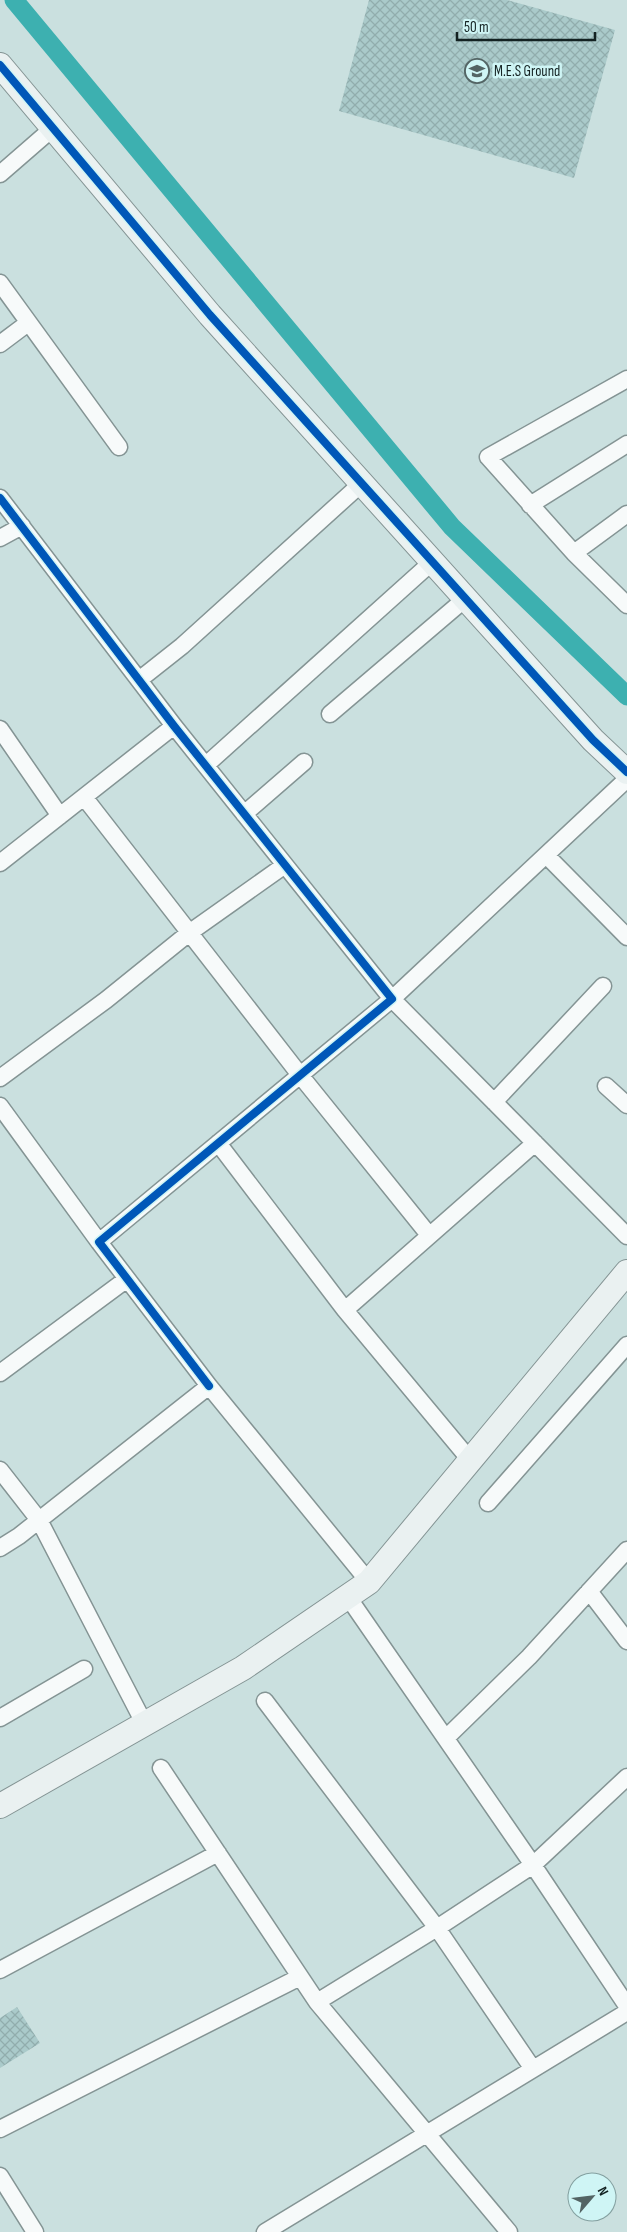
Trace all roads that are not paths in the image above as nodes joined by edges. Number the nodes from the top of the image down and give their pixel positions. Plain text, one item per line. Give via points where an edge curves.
1 (0, 65) edge
2 (53, 128) junction
3 (0, 174) edge
4 (0, 283) edge
5 (28, 323) junction
6 (0, 344) edge
7 (627, 379) edge
8 (627, 444) edge
9 (119, 447) dead end
10 (362, 483) junction
11 (0, 498) edge
12 (530, 505) junction
13 (627, 514) edge
14 (22, 526) junction
15 (0, 538) edge
16 (574, 553) junction
17 (432, 562) junction
18 (465, 599) junction
19 (627, 605) edge
20 (139, 680) junction
21 (330, 714) dead end
22 (174, 726) junction
23 (0, 729) edge
24 (304, 762) dead end
25 (206, 766) junction
26 (627, 772) edge
27 (627, 779) edge
28 (84, 797) junction
29 (244, 814) junction
30 (60, 816) junction
31 (546, 855) junction
32 (0, 863) edge
33 (285, 865) junction
34 (189, 933) junction
35 (627, 937) edge
36 (603, 986) dead end
37 (392, 999) junction
38 (300, 1075) junction
39 (0, 1078) edge
40 (606, 1086) dead end
41 (494, 1102) junction
42 (627, 1105) edge
43 (0, 1106) edge
44 (218, 1143) junction
45 (535, 1143) junction
46 (429, 1235) junction
47 (627, 1236) edge
48 (99, 1242) junction
49 (627, 1272) edge
50 (127, 1279) junction
51 (345, 1310) junction
52 (627, 1346) edge
53 (0, 1373) edge
54 (209, 1386) junction
55 (470, 1460) junction
56 (0, 1470) edge
57 (488, 1503) dead end
58 (39, 1520) junction
59 (0, 1548) edge
60 (627, 1550) edge
61 (369, 1582) junction
62 (589, 1591) junction
63 (348, 1597) junction
64 (627, 1641) edge
65 (84, 1668) dead end
66 (266, 1701) dead end
67 (2, 1712) edge
68 (144, 1723) junction
69 (446, 1738) junction
70 (161, 1768) dead end
71 (627, 1777) edge
72 (0, 1806) edge
73 (218, 1853) junction
74 (533, 1865) junction
75 (437, 1928) junction
76 (0, 1970) edge
77 (300, 1977) junction
78 (317, 2002) junction
79 (627, 2006) edge
80 (627, 2012) edge
81 (533, 2069) junction
82 (0, 2129) edge
83 (427, 2134) junction
84 (0, 2176) edge
85 (35, 2232) edge
86 (265, 2232) edge
87 (509, 2232) edge

1 - 2 street
2 - 3 street
2 - 10 street via 210,315
4 - 5 street
5 - 6 street
5 - 9 street
7 - 12 street via 488,457
8 - 12 street
10 - 17 street
10 - 20 street via 182,646
11 - 14 street
12 - 16 street
13 - 16 street
14 - 15 street
14 - 20 street
16 - 19 street
17 - 18 street
17 - 25 street
18 - 21 street
18 - 26 street via 593,740
20 - 22 street
22 - 25 street
22 - 28 street
23 - 30 street
24 - 29 street
25 - 29 street
27 - 31 street
28 - 30 street
28 - 34 street
29 - 33 street
30 - 32 street
31 - 35 street
31 - 37 street
33 - 34 street
33 - 37 street
34 - 38 street
34 - 39 street via 106,1000
36 - 41 street
37 - 38 street
37 - 41 street
38 - 44 street
38 - 46 street
40 - 42 street
41 - 45 street
43 - 48 street
44 - 48 street
44 - 51 street
45 - 46 street
45 - 47 street
46 - 51 street
48 - 50 street
49 - 55 street
50 - 53 street
50 - 54 street
51 - 55 street
52 - 57 street
54 - 58 street
54 - 61 street
55 - 61 street
56 - 58 street
58 - 59 street
58 - 68 street
60 - 62 street
61 - 63 street
62 - 64 street
62 - 69 street via 530,1657
63 - 68 street via 243,1668
63 - 69 street
65 - 67 street
66 - 75 street
68 - 72 street
69 - 74 street
70 - 73 street
71 - 74 street
73 - 76 street
73 - 77 street
74 - 75 street
74 - 79 street
75 - 78 street
75 - 81 street
77 - 78 street
77 - 82 street
78 - 83 street
80 - 81 street
81 - 83 street
83 - 86 street
83 - 87 street
84 - 85 street

